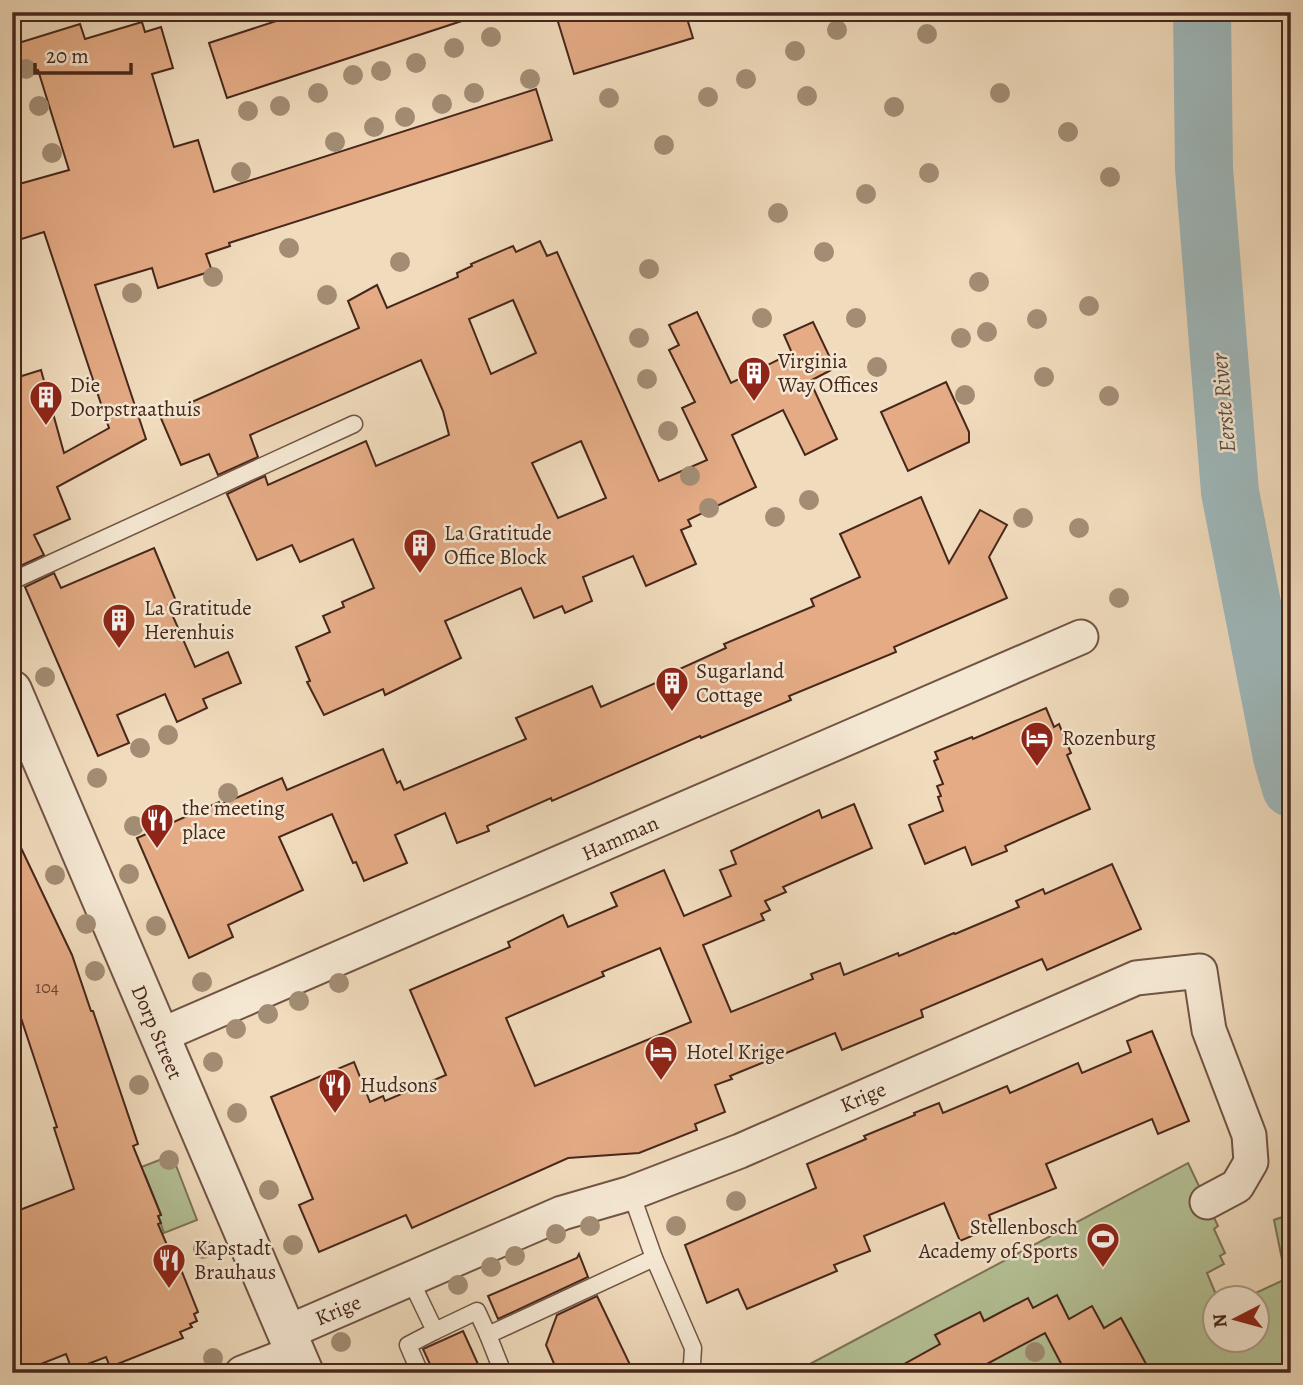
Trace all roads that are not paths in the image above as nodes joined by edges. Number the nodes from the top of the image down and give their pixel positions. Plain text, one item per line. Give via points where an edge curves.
1 (354, 424) dead end
2 (12, 581) edge
3 (1080, 637) dead end
4 (12, 690) edge
5 (159, 1036) junction
6 (631, 1193) junction
7 (1207, 1202) dead end
8 (654, 1258) junction
9 (410, 1279) junction
10 (435, 1331) junction
11 (488, 1335) junction
12 (296, 1352) edge
13 (242, 1373) edge
14 (419, 1373) edge
15 (503, 1373) edge
16 (688, 1373) edge

1 - 2 lane
3 - 5 street, Hamman
4 - 5 street, Dorp Street
5 - 12 street, Dorp Street
6 - 7 street, Krige via 740,1151 1136,978 1200,971 1209,1030 1249,1135 1251,1162 1237,1186
6 - 8 lane
6 - 9 street, Krige via 562,1213
8 - 11 lane
8 - 16 lane via 693,1348
9 - 10 lane
9 - 12 street, Krige
10 - 11 lane via 477,1311
10 - 14 lane via 408,1345
11 - 15 lane
12 - 13 street, Krige

